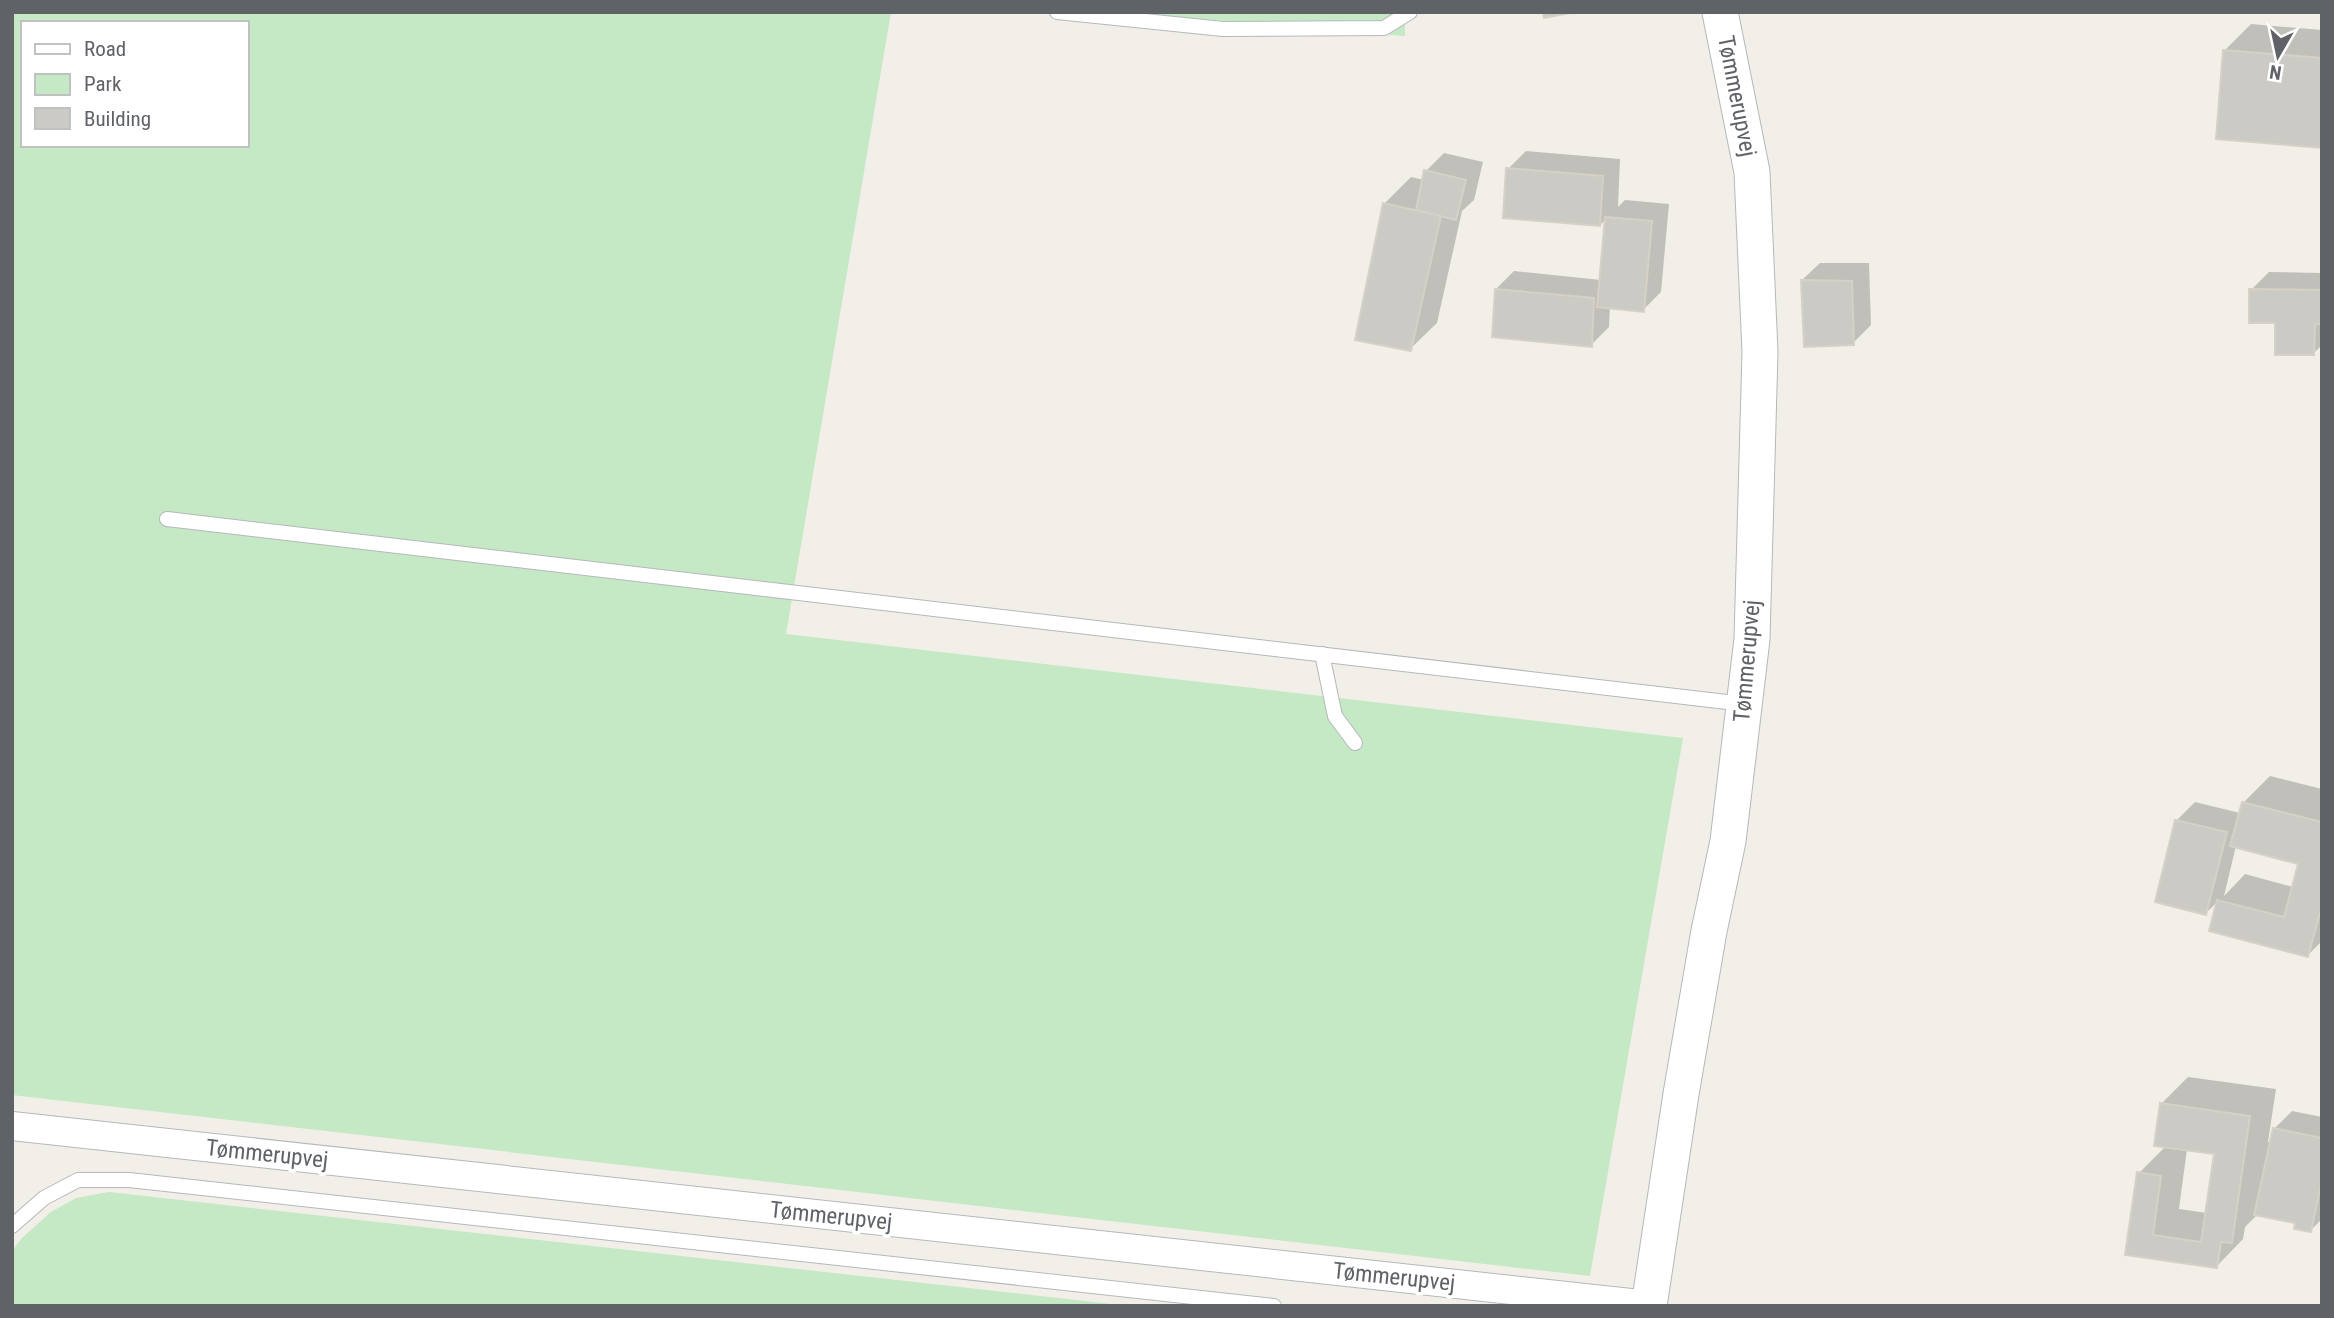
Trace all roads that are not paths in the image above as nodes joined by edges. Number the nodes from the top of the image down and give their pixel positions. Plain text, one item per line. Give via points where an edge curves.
1 (1057, 12) edge
2 (1410, 12) edge
3 (1720, 12) edge
4 (167, 519) dead end
5 (1322, 654) junction
6 (1745, 704) junction
7 (1355, 743) dead end
8 (12, 1126) edge
9 (12, 1226) edge
10 (1275, 1306) edge
11 (1649, 1306) edge

1 - 2 lane via 1223,29 1384,27
3 - 6 street, Tømmerupvej via 1752,172 1760,352 1752,639
4 - 5 lane
5 - 6 lane
5 - 7 lane via 1335,716
6 - 11 street, Tømmerupvej via 1728,841 1681,1094
8 - 11 street, Tømmerupvej
9 - 10 lane via 44,1199 78,1180 129,1180

